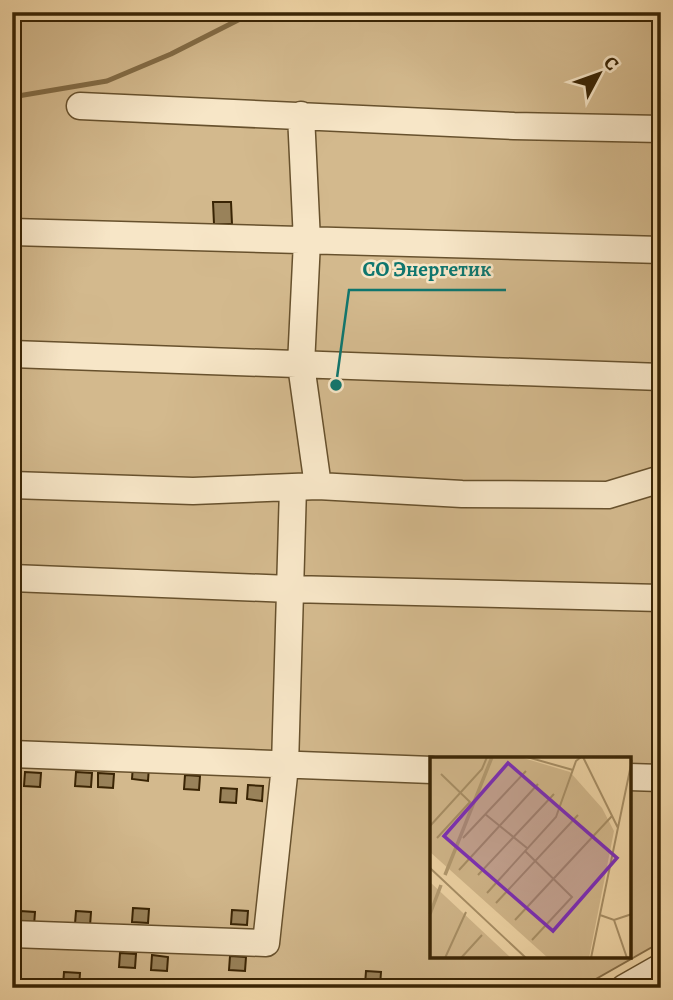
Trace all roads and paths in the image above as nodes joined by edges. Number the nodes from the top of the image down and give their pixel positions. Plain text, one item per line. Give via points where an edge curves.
1 (80, 106) dead end
2 (302, 115) junction
3 (661, 129) edge
4 (12, 232) edge
5 (307, 241) junction
6 (661, 250) edge
7 (12, 354) edge
8 (301, 365) junction
9 (661, 377) edge
10 (661, 479) edge
11 (12, 485) edge
12 (305, 487) junction
13 (12, 578) edge
14 (290, 589) junction
15 (661, 598) edge
16 (12, 754) edge
17 (285, 766) junction
18 (430, 770) edge
19 (631, 777) edge
20 (661, 778) edge
21 (12, 934) edge
22 (661, 967) edge
23 (624, 988) edge

1 - 2 street
2 - 3 street
2 - 5 street
4 - 5 street
5 - 6 street
5 - 8 street
7 - 8 street
8 - 9 street
8 - 12 street
10 - 12 street via 608,495
11 - 12 street via 193,491
12 - 14 street
13 - 14 street
14 - 15 street
14 - 17 street
16 - 17 street
17 - 18 street
17 - 21 street via 266,943
19 - 20 street
22 - 23 street

